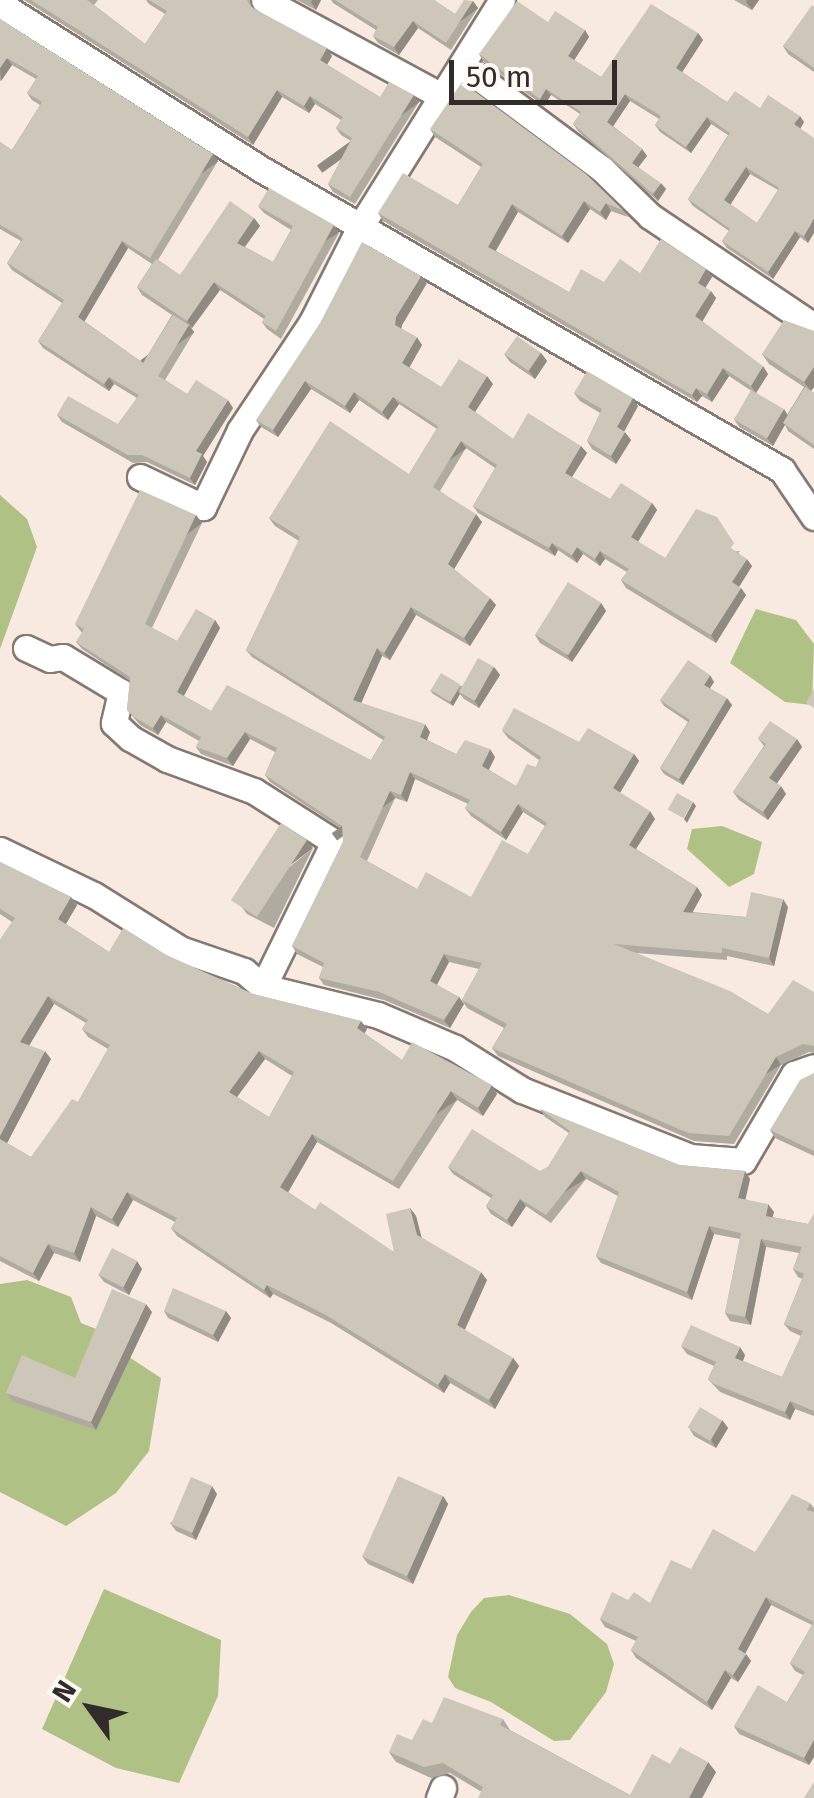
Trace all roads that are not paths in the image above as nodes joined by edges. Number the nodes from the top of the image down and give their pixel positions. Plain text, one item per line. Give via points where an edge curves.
1 (264, 0) edge
2 (502, 0) edge
3 (0, 4) edge
4 (462, 65) junction
5 (445, 98) junction
6 (360, 227) junction
7 (814, 326) edge
8 (140, 477) dead end
9 (814, 516) edge
10 (26, 648) dead end
11 (0, 850) edge
12 (263, 987) junction
13 (814, 1067) edge

1 - 5 street
2 - 4 street
3 - 6 street
4 - 5 street
4 - 7 street via 602,169 650,216
5 - 6 street
6 - 8 street via 312,322 240,430 203,508
6 - 9 street via 782,470
10 - 12 street via 50,659 64,657 121,692 114,723 130,738 254,791 334,842
11 - 12 street
12 - 13 street via 378,1015 455,1048 522,1090 710,1161 743,1161 794,1074

